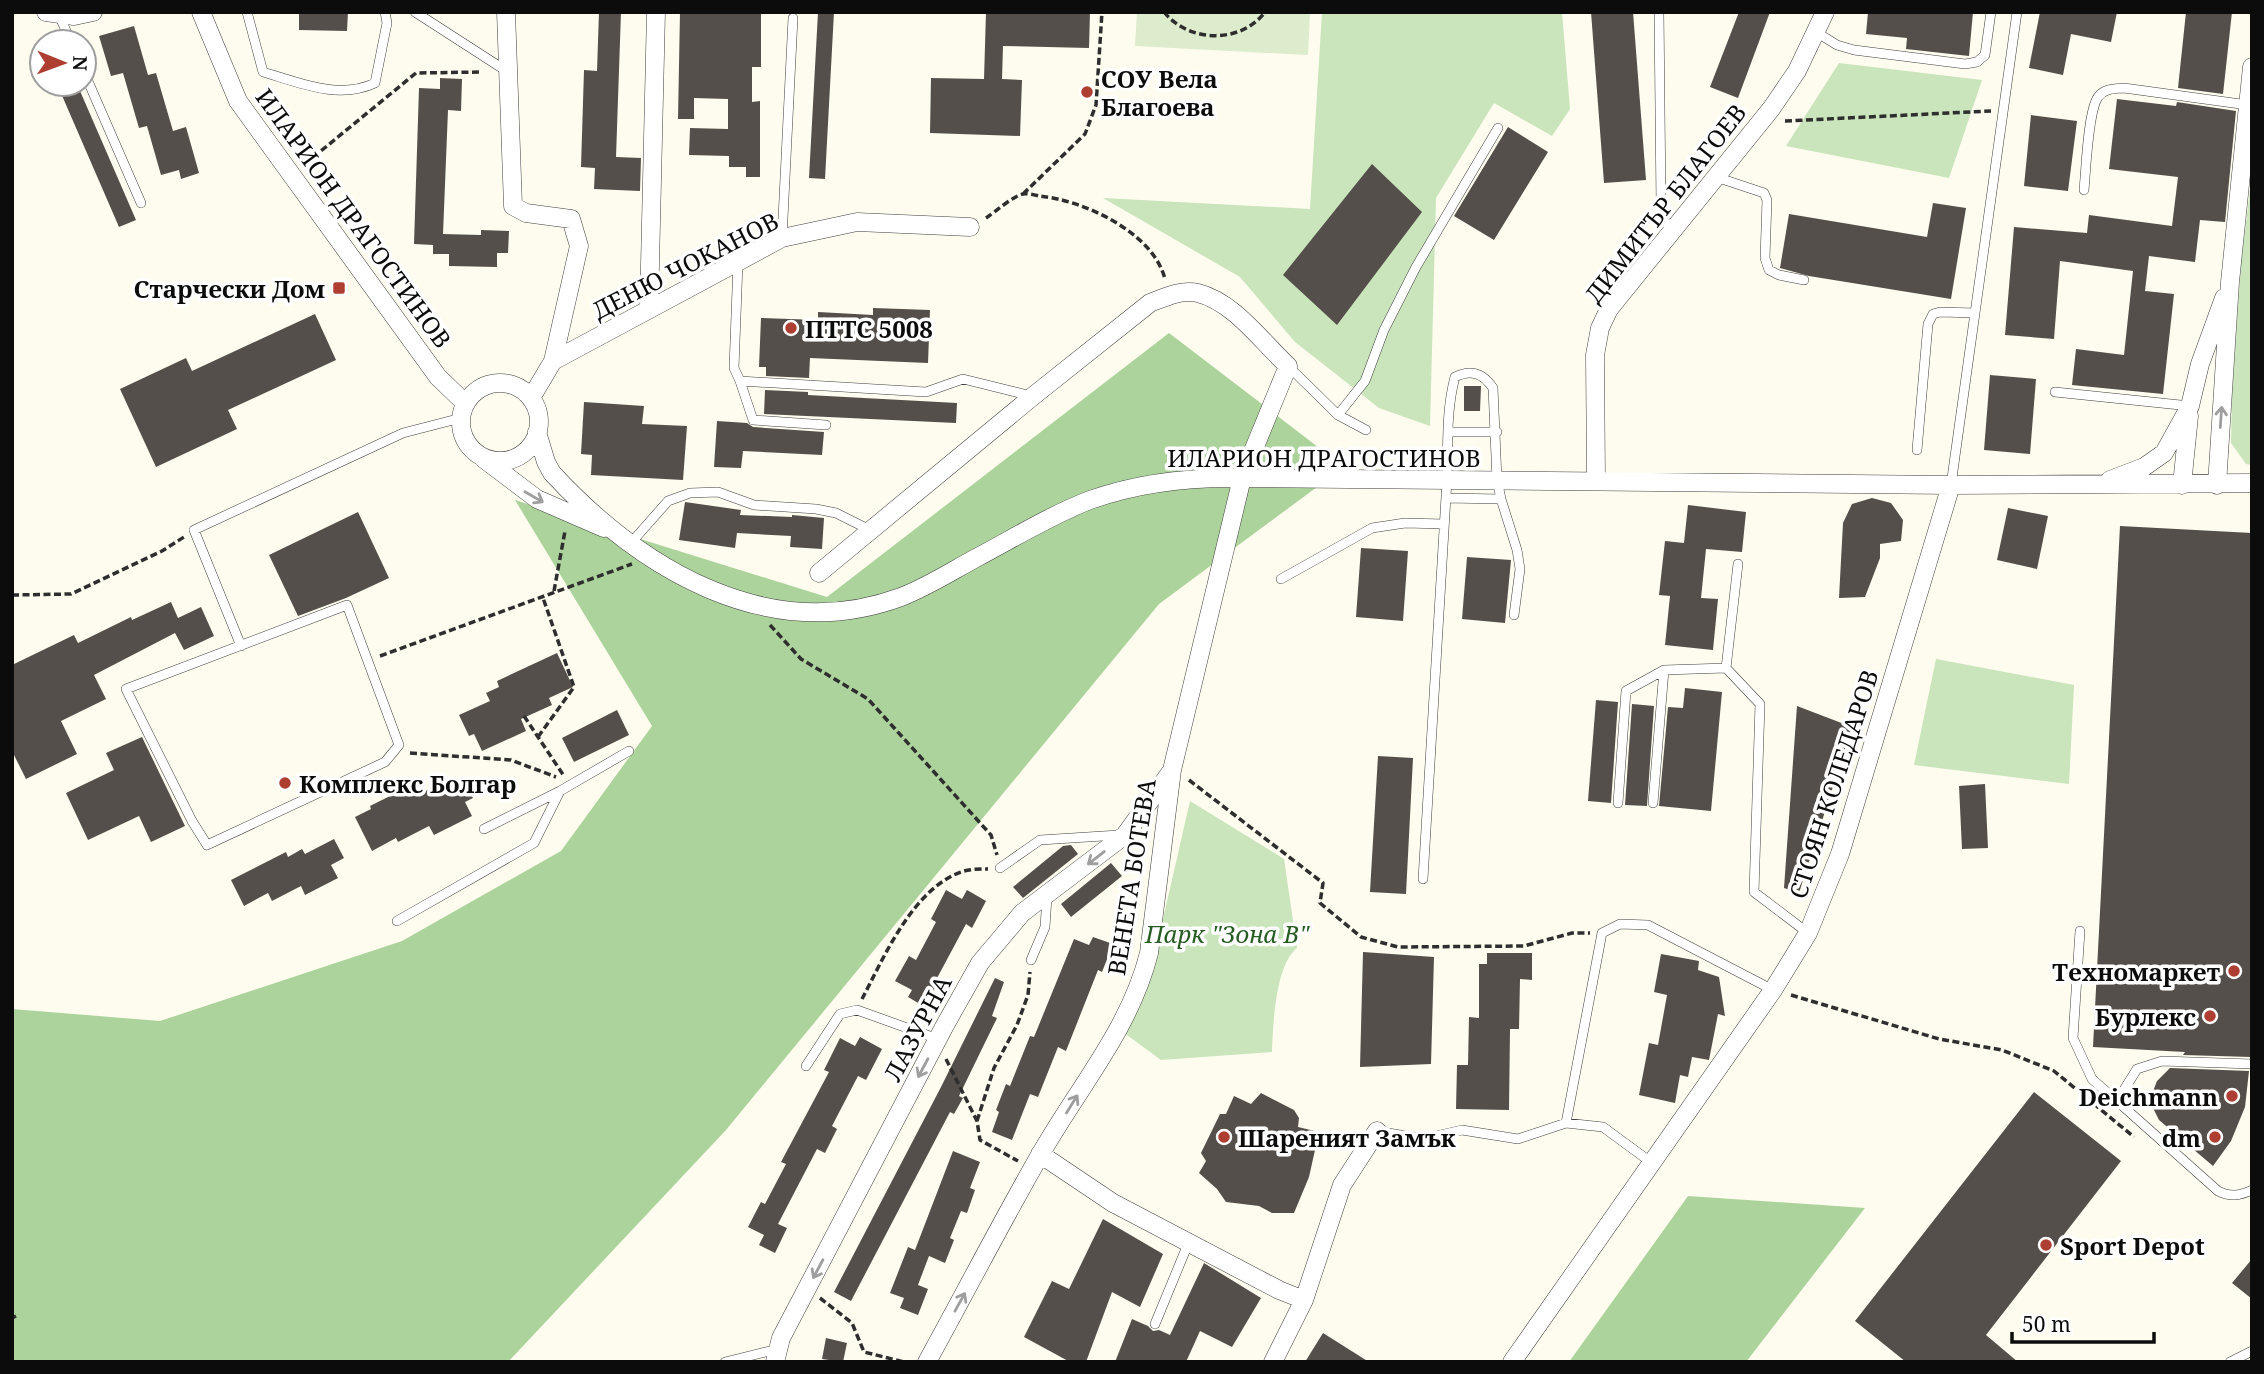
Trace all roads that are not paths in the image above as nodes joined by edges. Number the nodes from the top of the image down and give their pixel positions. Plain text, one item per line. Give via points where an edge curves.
1 (93, 12) edge
2 (201, 12) edge
3 (247, 12) edge
4 (385, 12) edge
5 (415, 12) edge
6 (506, 12) edge
7 (656, 12) edge
8 (1659, 12) edge
9 (1825, 12) edge
10 (1992, 12) edge
11 (2017, 12) edge
12 (52, 13) edge
13 (793, 18) dead end
14 (62, 28) edge
15 (1816, 32) junction
16 (2252, 67) edge
17 (508, 72) junction
18 (95, 98) edge
19 (2248, 105) junction
20 (1498, 128) dead end
21 (1716, 177) junction
22 (2084, 190) dead end
23 (141, 204) dead end
24 (970, 227) road end
25 (1674, 231) junction
26 (782, 238) junction
27 (738, 261) junction
28 (1804, 280) dead end
29 (2230, 282) junction
30 (649, 307) junction
31 (1975, 313) junction
32 (553, 360) junction
33 (1288, 366) junction
34 (740, 381) junction
35 (2055, 392) dead end
36 (1032, 397) junction
37 (531, 398) junction
38 (2190, 406) junction
39 (463, 411) junction
40 (1338, 415) junction
41 (826, 425) dead end
42 (1366, 430) dead end
43 (537, 432) junction
44 (1448, 432) junction
45 (1497, 432) junction
46 (1917, 450) dead end
47 (480, 455) junction
48 (1242, 478) junction
49 (1497, 481) junction
50 (1596, 481) junction
51 (2101, 484) junction
52 (1951, 485) junction
53 (2182, 485) junction
54 (2217, 485) junction
55 (2252, 485) edge
56 (1446, 489) junction
57 (1501, 499) junction
58 (1444, 524) junction
59 (870, 530) junction
60 (623, 539) junction
61 (1738, 564) dead end
62 (819, 573) dead end
63 (1281, 579) dead end
64 (1514, 615) dead end
65 (240, 646) junction
66 (1726, 668) junction
67 (1664, 670) junction
68 (629, 751) dead end
69 (1172, 770) junction
70 (560, 791) junction
71 (1618, 803) dead end
72 (1653, 803) dead end
73 (484, 829) dead end
74 (1125, 835) junction
75 (1000, 868) road end
76 (1423, 879) dead end
77 (1047, 897) junction
78 (397, 921) dead end
79 (2080, 931) dead end
80 (1808, 933) junction
81 (1031, 960) road end
82 (1773, 990) junction
83 (938, 1039) junction
84 (2252, 1064) edge
85 (806, 1066) dead end
86 (2117, 1101) junction
87 (1566, 1123) junction
88 (1377, 1131) joint
89 (1036, 1162) junction
90 (1653, 1163) junction
91 (2252, 1190) edge
92 (1188, 1244) junction
93 (1304, 1300) junction
94 (1155, 1324) dead end
95 (2252, 1351) edge
96 (777, 1355) edge
97 (725, 1362) edge
98 (927, 1362) edge
99 (1273, 1362) edge
100 (1512, 1362) edge
101 (2230, 1362) edge

1 - 12 street via 74,16
2 - 39 street, ИЛАРИОН ДРАГОСТИНОВ via 238,101
3 - 4 lane via 263,72 323,90 361,90 375,83 387,23
5 - 17 lane
6 - 17 street
7 - 30 street
8 - 25 lane via 1661,205
9 - 15 street, ДИМИТЪР БЛАГОЕВ
10 - 15 lane via 1985,55 1965,64 1854,50
11 - 31 lane
12 - 14 lane
13 - 26 lane
15 - 21 street, ДИМИТЪР БЛАГОЕВ via 1797,71
16 - 19 street
17 - 32 street via 513,206 526,213 570,219 579,246
18 - 23 lane
19 - 22 lane via 2108,89 2093,108
19 - 29 street
20 - 40 lane via 1416,267 1384,330 1365,382
21 - 25 street, ДИМИТЪР БЛАГОЕВ
21 - 28 lane via 1764,193 1769,270
24 - 26 street, ДЕНЮ ЧОКАНОВ via 857,222
25 - 50 street, ДИМИТЪР БЛАГОЕВ via 1609,309 1600,328 1595,355
26 - 27 street, ДЕНЮ ЧОКАНОВ
27 - 30 street, ДЕНЮ ЧОКАНОВ
27 - 34 lane via 734,368
29 - 38 street
54 -> 29 street
30 - 32 street, ДЕНЮ ЧОКАНОВ
31 - 46 lane via 1940,312 1927,324
31 - 52 lane
32 - 37 street
33 - 36 street via 1234,313 1214,300 1197,292 1168,295 1150,303
33 - 40 lane
33 - 48 street, ВЕНЕТА БОТЕВА
34 - 36 lane via 926,391 963,379
34 - 41 lane via 753,421
35 - 38 lane
36 - 59 street
37 - 39 street via 516,386 497,383 479,389
37 - 43 street via 539,421
38 - 51 street via 2156,461
38 - 53 street
39 - 47 street via 465,439
39 - 65 lane via 403,433 194,530
40 - 42 lane
43 - 47 street via 524,452 514,458 491,460
43 - 60 street, ИЛАРИОН ДРАГОСТИНОВ via 552,473
44 - 45 lane
44 - 45 lane via 1455,377 1470,372 1488,379 1493,388
44 - 56 lane
45 - 49 lane
47 -> 60 street, ИЛАРИОН ДРАГОСТИНОВ via 537,499
48 - 56 street, ИЛАРИОН ДРАГОСТИНОВ
48 - 60 street, ИЛАРИОН ДРАГОСТИНОВ via 1175,479 1097,498 904,595 851,611 784,610 748,603 693,583
48 - 69 street, ВЕНЕТА БОТЕВА
49 - 50 street, ИЛАРИОН ДРАГОСТИНОВ
49 - 56 street, ИЛАРИОН ДРАГОСТИНОВ
49 - 57 lane
50 - 52 street, ИЛАРИОН ДРАГОСТИНОВ
51 - 52 street
51 - 53 street
52 - 80 street, СТОЯН КОЛЕДАРОВ via 1840,854
53 - 54 street
54 - 55 street
56 - 57 lane
56 - 58 lane
57 - 64 lane via 1520,569
58 - 63 lane via 1372,528
58 - 76 lane
59 - 60 lane via 836,513 754,505 718,492 690,493 668,501
59 - 62 street
61 - 66 lane
65 - 65 lane via 126,689 207,845 385,762 399,745 347,606
66 - 67 lane
66 - 80 lane via 1760,704 1754,892
67 - 71 lane via 1626,691
67 - 72 lane
68 - 70 lane
69 - 74 street, ЛАЗУРНА
89 -> 69 street, ВЕНЕТА БОТЕВА via 1120,1027 1142,980
70 - 73 lane
70 - 78 lane via 534,843
74 - 75 lane via 1040,840
74 -> 77 street, ЛАЗУРНА
77 - 81 lane via 1045,927
77 - 83 street, ЛАЗУРНА via 1022,913 980,963
79 - 86 lane via 2073,1038 2092,1079
80 - 82 street, СТОЯН КОЛЕДАРОВ
82 - 87 lane via 1648,925 1620,924 1602,933
82 - 90 street, СТОЯН КОЛЕДАРОВ
83 - 85 lane via 857,1010 840,1014
83 -> 96 street, ЛАЗУРНА via 781,1338
84 - 86 lane via 2162,1061 2137,1069
86 - 91 lane via 2218,1191 2231,1196
87 - 88 lane via 1518,1139 1462,1130 1423,1139
87 - 90 lane via 1603,1127
88 - 93 street via 1342,1185
89 - 92 street
98 -> 89 street, ВЕНЕТА БОТЕВА
90 - 100 street, СТОЯН КОЛЕДАРОВ
92 - 93 street
92 - 94 lane
93 - 99 street
95 - 101 lane
96 - 97 lane

